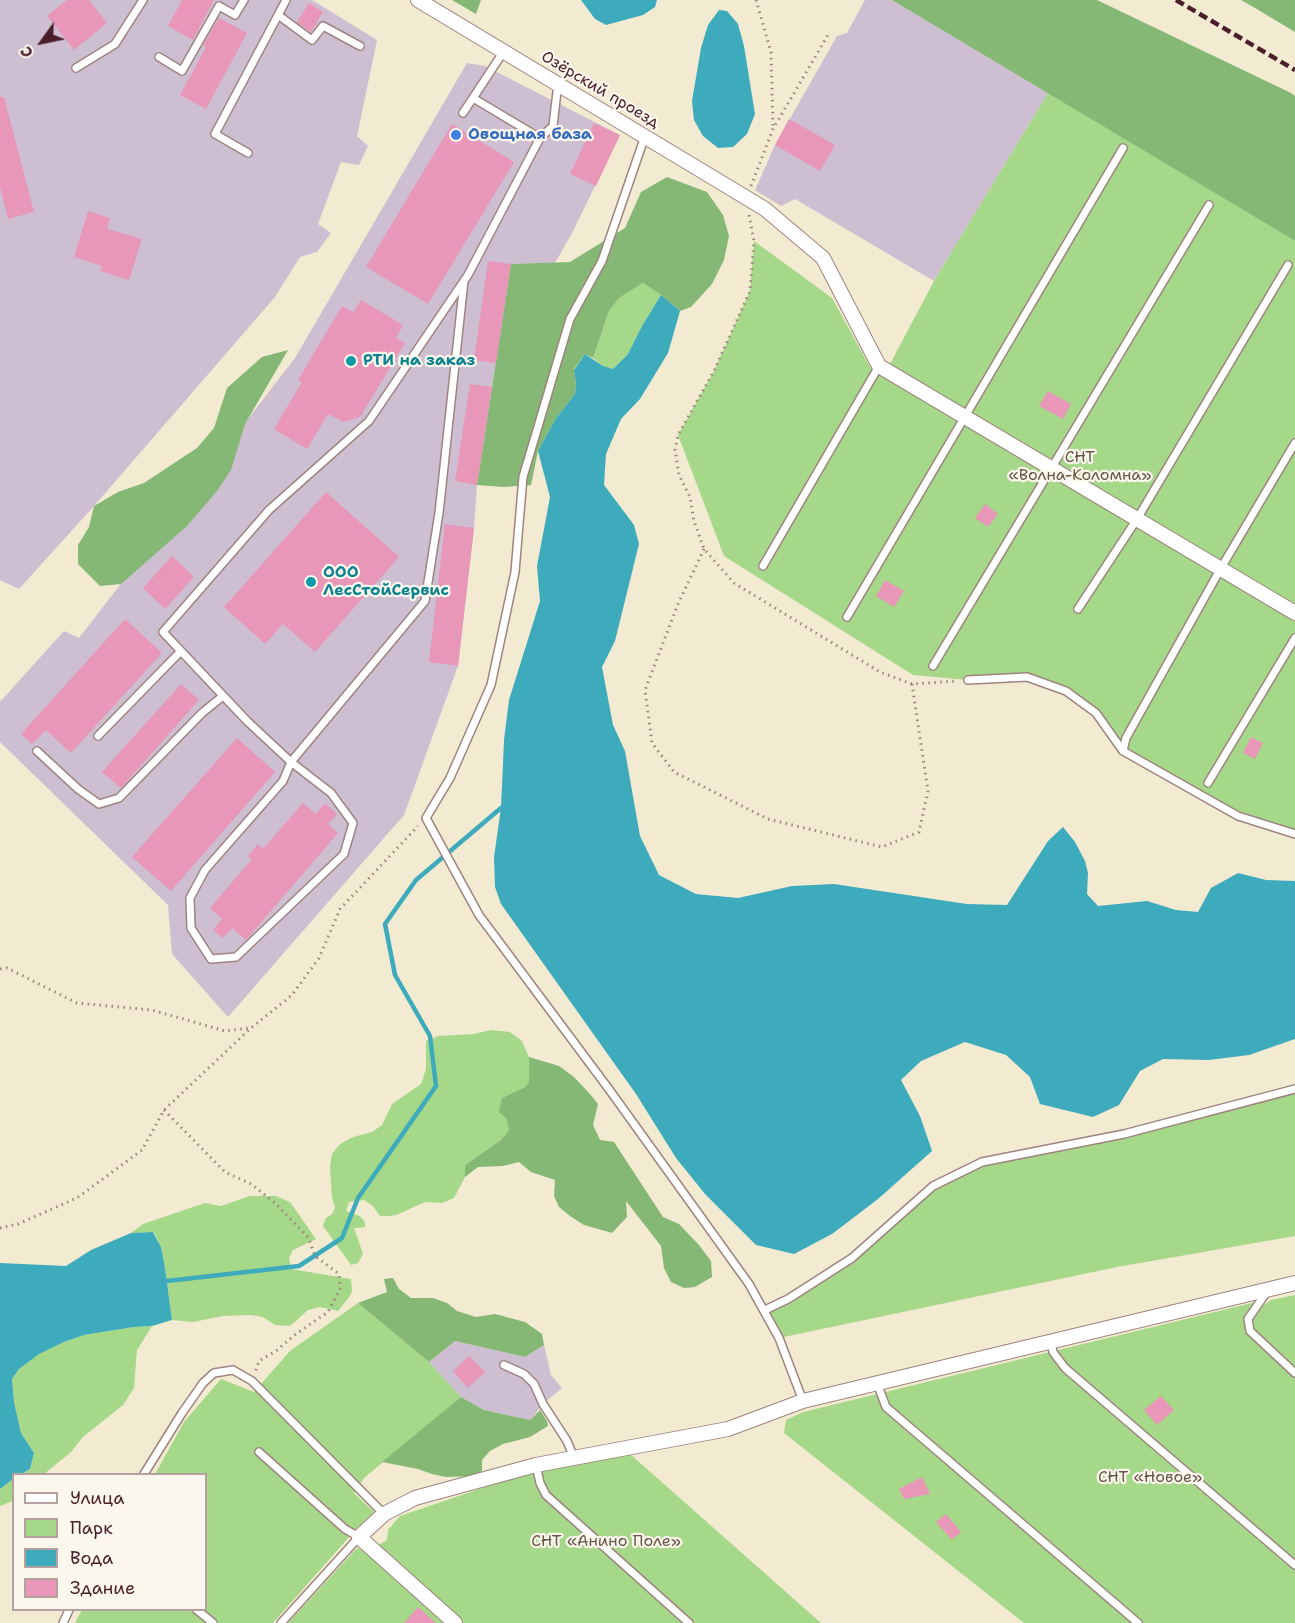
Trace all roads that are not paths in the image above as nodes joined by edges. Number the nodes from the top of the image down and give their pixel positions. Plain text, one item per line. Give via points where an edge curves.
1 (143, 0) edge
2 (244, 0) edge
3 (286, 0) edge
4 (418, 0) edge
5 (278, 15) junction
6 (360, 46) dead end
7 (504, 51) junction
8 (159, 57) dead end
9 (76, 68) dead end
10 (558, 83) junction
11 (473, 98) junction
12 (462, 113) dead end
13 (645, 136) junction
14 (540, 138) junction
15 (1123, 148) dead end
16 (248, 153) dead end
17 (1209, 205) dead end
18 (1288, 265) dead end
19 (464, 281) junction
20 (879, 366) junction
21 (965, 418) junction
22 (1295, 443) edge
23 (1051, 468) junction
24 (1137, 519) junction
25 (763, 566) dead end
26 (1221, 568) junction
27 (1078, 609) dead end
28 (1295, 613) edge
29 (847, 617) dead end
30 (1295, 638) edge
31 (181, 651) junction
32 (933, 666) dead end
33 (968, 680) road end
34 (223, 696) junction
35 (98, 736) dead end
36 (37, 751) dead end
37 (1124, 751) junction
38 (291, 762) junction
39 (1208, 783) dead end
40 (1295, 834) edge
41 (1295, 1089) edge
42 (1295, 1283) edge
43 (1268, 1290) junction
44 (765, 1310) junction
45 (1051, 1341) junction
46 (504, 1365) dead end
47 (1295, 1373) edge
48 (877, 1383) junction
49 (803, 1401) junction
50 (259, 1452) dead end
51 (574, 1458) junction
52 (536, 1465) junction
53 (145, 1473) edge
54 (384, 1514) junction
55 (359, 1537) junction
56 (1295, 1565) edge
57 (198, 1611) edge
58 (213, 1623) edge
59 (281, 1623) edge
60 (455, 1623) edge
61 (689, 1623) edge
62 (1138, 1623) edge

1 - 9 lane via 115,44
2 - 8 lane via 235,15 219,6 182,71
3 - 5 lane
4 - 7 street, Озёрский проезд
5 - 6 lane via 312,40 323,26
5 - 16 lane via 215,134
7 - 10 street, Озёрский проезд
7 - 11 lane
10 - 13 street, Озёрский проезд
10 - 14 lane via 553,126
11 - 12 lane
11 - 14 lane
13 - 20 street, Озёрский проезд via 765,209 823,258
13 - 44 lane via 602,261 570,319 523,477 515,572 491,685 450,778 426,818 479,915 611,1092
14 - 19 lane
15 - 21 lane
17 - 23 lane
18 - 24 lane
19 - 31 lane via 369,421 269,510 163,632
19 - 38 lane via 439,513 425,601
20 - 21 street
20 - 25 lane
21 - 23 street
21 - 29 lane
22 - 26 lane
23 - 24 street
23 - 32 lane
24 - 26 street
24 - 27 lane
26 - 28 street
26 - 37 lane via 1126,738
30 - 39 lane
31 - 34 lane
31 - 35 lane
33 - 37 lane via 1027,677 1066,691 1096,713
34 - 36 lane via 201,713 119,798 99,804
34 - 38 lane
37 - 40 lane via 1238,816
38 - 38 lane via 331,793 353,823 344,854 236,957 211,959 191,928 190,898 205,870 283,781
41 - 44 lane via 1124,1134 982,1162 933,1186 852,1258
42 - 43 street
43 - 45 street
43 - 47 lane via 1248,1319 1250,1331
44 - 49 lane
45 - 48 street
45 - 56 lane via 1053,1352 1065,1368
46 - 51 lane via 524,1374 534,1384
48 - 49 street
48 - 62 lane via 886,1407
49 - 51 street via 728,1429
50 - 55 lane
51 - 52 street
52 - 54 street via 415,1498
52 - 61 lane via 546,1495
53 - 54 lane via 203,1383 214,1373 233,1370 252,1381
54 - 55 street
55 - 59 lane
55 - 60 street
57 - 58 lane

